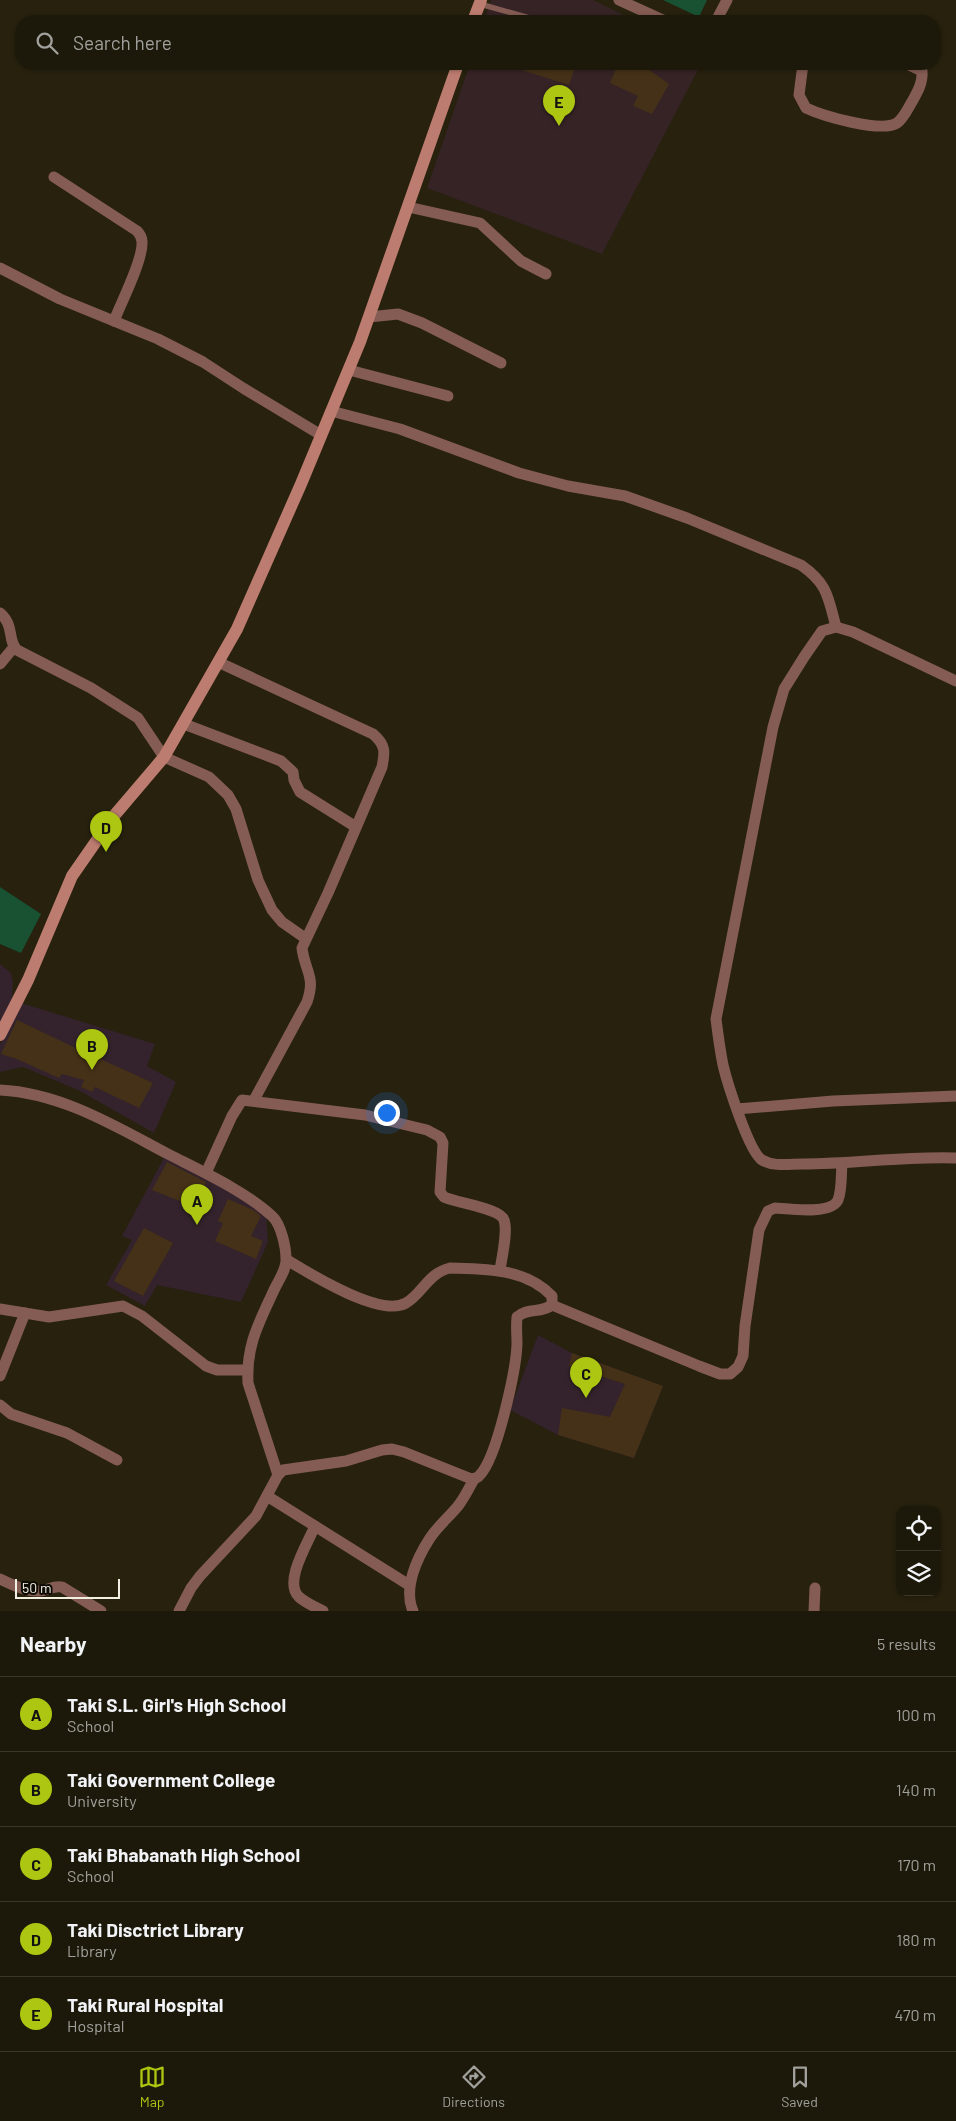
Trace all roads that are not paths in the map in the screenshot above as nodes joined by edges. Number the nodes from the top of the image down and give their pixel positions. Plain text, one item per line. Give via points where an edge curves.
1 (620, 0) edge
2 (727, 0) edge
3 (480, 2) edge
4 (475, 15) edge
5 (521, 15) edge
6 (652, 15) edge
7 (719, 15) edge
8 (456, 70) edge
9 (802, 70) edge
10 (920, 70) edge
11 (54, 177) dead end
12 (408, 206) junction
13 (0, 268) edge
14 (546, 274) dead end
15 (369, 317) junction
16 (114, 321) junction
17 (501, 363) dead end
18 (349, 370) junction
19 (448, 396) dead end
20 (332, 411) junction
21 (321, 435) junction
22 (0, 612) edge
23 (836, 628) junction
24 (14, 647) junction
25 (218, 662) junction
26 (0, 664) edge
27 (956, 681) edge
28 (184, 724) junction
29 (164, 757) junction
30 (356, 827) junction
31 (305, 938) junction
32 (0, 1035) edge
33 (0, 1090) edge
34 (956, 1096) edge
35 (254, 1100) junction
36 (737, 1109) junction
37 (956, 1158) edge
38 (842, 1164) junction
39 (206, 1173) junction
40 (287, 1260) junction
41 (500, 1270) junction
42 (552, 1305) junction
43 (0, 1309) edge
44 (25, 1313) junction
45 (247, 1370) junction
46 (0, 1376) edge
47 (0, 1405) edge
48 (116, 1460) dead end
49 (278, 1475) junction
50 (474, 1479) junction
51 (267, 1496) junction
52 (315, 1526) junction
53 (0, 1579) edge
54 (409, 1585) junction
55 (815, 1588) dead end
56 (101, 1611) edge
57 (179, 1611) edge
58 (323, 1611) edge
59 (413, 1611) edge
60 (814, 1611) edge

1 - 6 street
2 - 7 street
3 - 4 street
3 - 5 lane
8 - 12 street
9 - 10 street via 799,95 806,108 842,122 889,126 897,123 905,113 923,78
11 - 16 street via 137,231 143,240
12 - 14 street via 480,223 521,261
12 - 15 street
13 - 16 street via 60,300
15 - 17 street via 398,314
15 - 18 street
16 - 21 street via 203,362
18 - 19 street
18 - 20 street
20 - 21 street
20 - 23 street via 400,428 519,473 625,496 801,565 816,575 826,590
21 - 25 street via 237,629
22 - 24 street via 9,623
23 - 27 street via 853,632
23 - 36 street via 822,631 804,657 784,689 773,727 716,1020 724,1067
24 - 26 street
24 - 29 street via 91,688 138,718
25 - 28 street
25 - 30 street via 382,741 386,751 382,767
28 - 29 street
28 - 30 street via 281,761 293,772 300,792
29 - 31 street via 210,777 228,796 236,809 258,880 272,910 282,922
29 - 32 street via 113,818 72,876 28,980
30 - 31 street
31 - 35 street via 302,948 311,975 310,995
33 - 39 street via 24,1092 80,1108
34 - 36 street
35 - 39 street via 242,1100 238,1104
35 - 41 street via 365,1115 436,1133 443,1143 440,1192 444,1197 490,1210 504,1218
36 - 38 street via 752,1149 761,1159 778,1165
37 - 38 street
38 - 42 street via 836,1204 828,1209 775,1208 763,1218 744,1326 743,1356 730,1374 699,1366
39 - 40 street via 272,1216 279,1227
40 - 41 street via 350,1294 397,1307 408,1303 443,1270
40 - 45 street via 251,1341
41 - 42 street via 547,1290 552,1296
42 - 50 street via 546,1310 525,1311 517,1317 517,1344 507,1404 485,1468
43 - 44 street
44 - 45 street via 66,1316 123,1306 142,1316 206,1366 218,1370
44 - 46 street
45 - 49 street via 248,1383
47 - 48 street via 11,1414 67,1433
49 - 50 street via 291,1468 346,1461 392,1449
49 - 51 street
50 - 54 street via 458,1506 423,1550
51 - 52 street
51 - 57 street via 256,1516 191,1588
52 - 54 street
52 - 58 street via 293,1575 293,1587 298,1596
53 - 56 street via 32,1590 62,1587
54 - 59 street
55 - 60 street

